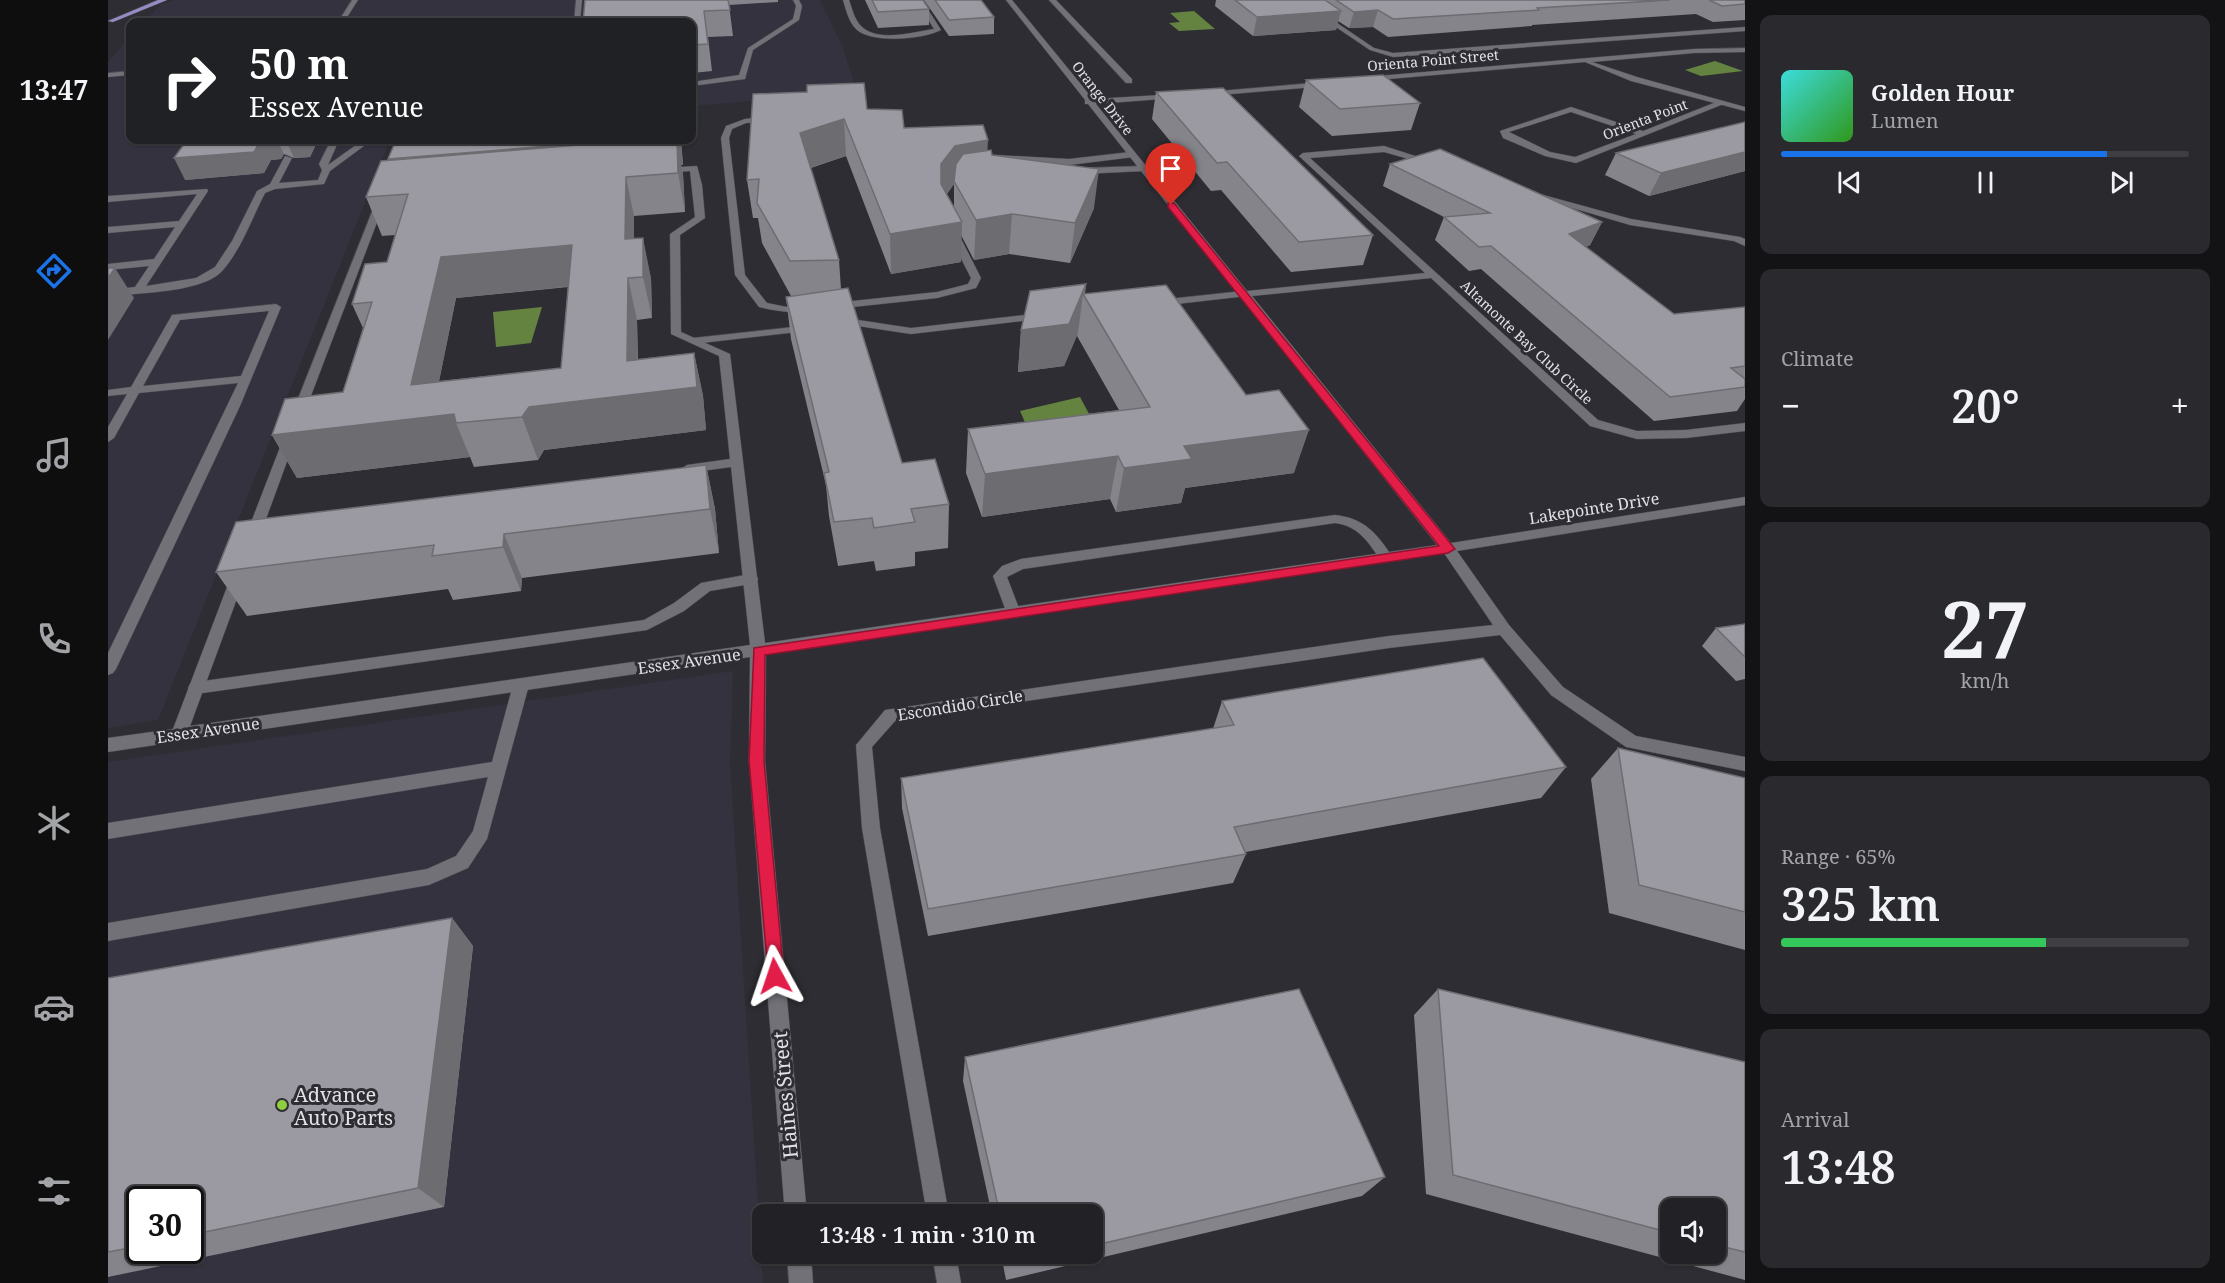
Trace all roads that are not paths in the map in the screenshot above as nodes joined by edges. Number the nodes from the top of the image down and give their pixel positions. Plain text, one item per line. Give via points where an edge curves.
1 (164, 0) edge
2 (355, 0) edge
3 (579, 0) edge
4 (796, 0) edge
5 (846, 0) edge
6 (919, 0) edge
7 (1009, 0) edge
8 (1052, 0) edge
9 (1299, 0) edge
10 (128, 4) dead end
11 (343, 18) edge
12 (577, 18) edge
13 (110, 22) edge
14 (1745, 29) edge
15 (1745, 50) edge
16 (1582, 61) junction
17 (126, 73) edge
18 (108, 75) edge
19 (1357, 80) edge
20 (1129, 81) dead end
21 (1334, 83) edge
22 (696, 84) edge
23 (1194, 95) edge
24 (1182, 96) edge
25 (1088, 102) junction
26 (1722, 104) junction
27 (1745, 109) edge
28 (784, 118) edge
29 (1644, 134) junction
30 (333, 144) edge
31 (363, 144) edge
32 (1131, 155) junction
33 (989, 157) edge
34 (288, 158) dead end
35 (1022, 158) junction
36 (1440, 165) edge
37 (327, 170) junction
38 (1142, 170) junction
39 (1026, 171) edge
40 (648, 172) edge
41 (1073, 172) edge
42 (273, 186) junction
43 (1518, 189) edge
44 (394, 195) edge
45 (108, 199) edge
46 (948, 222) edge
47 (182, 224) junction
48 (108, 231) edge
49 (1742, 239) edge
50 (156, 262) junction
51 (108, 267) edge
52 (1435, 275) junction
53 (138, 290) junction
54 (108, 293) edge
55 (1243, 294) junction
56 (1150, 304) edge
57 (1057, 315) edge
58 (693, 341) junction
59 (245, 379) junction
60 (135, 390) junction
61 (108, 393) edge
62 (1745, 427) edge
63 (108, 438) edge
64 (738, 462) junction
65 (668, 471) edge
66 (1745, 501) edge
67 (1448, 549) junction
68 (1386, 558) junction
69 (751, 579) junction
70 (1013, 611) junction
71 (1504, 629) junction
72 (758, 651) junction
73 (108, 669) edge
74 (521, 685) junction
75 (196, 688) junction
76 (179, 734) junction
77 (108, 745) edge
78 (1745, 764) edge
79 (498, 768) junction
80 (108, 831) edge
81 (108, 932) edge
82 (795, 1204) edge
83 (936, 1204) edge
84 (800, 1264) edge
85 (946, 1264) edge
86 (801, 1283) edge
87 (949, 1283) edge

1 - 13 main road
2 - 11 street
3 - 12 street
4 - 22 street via 800,6 796,20 750,49 742,77
5 - 6 street via 858,28 870,34 938,30
7 - 25 street, Orange Drive
8 - 20 street
9 - 14 street via 1372,49 1393,55
10 - 13 main road
15 - 16 street, Orienta Point Street
16 - 19 street, Orienta Point Street
16 - 26 street, Orienta Point
17 - 18 street
21 - 23 street
24 - 25 street
25 - 32 street, Orange Drive
26 - 27 street, Orienta Point
26 - 29 street, Orienta Point
28 - 46 street via 745,121 729,128 725,138 740,275 763,305 787,310 821,307 937,294 972,286 976,278 974,268
29 - 29 street, Orienta Point via 1576,160 1548,154 1506,136 1504,131 1571,110
30 - 37 street via 323,164
31 - 37 street
32 - 35 street via 1069,162
32 - 38 street, Orange Drive
33 - 35 street
34 - 42 street
35 - 39 street
36 - 52 street, Altamonte Bay Club Circle via 1384,149 1303,156
37 - 42 street via 321,182
38 - 41 street
38 - 55 street, Orange Drive
40 - 58 street via 694,168 700,218 675,234 676,334
42 - 53 street via 261,191 218,271 197,280
43 - 49 street via 1630,222
44 - 75 street via 382,196 378,201 264,520
45 - 47 street via 204,191
47 - 48 street
47 - 50 street
50 - 51 street
50 - 53 street
52 - 55 street
52 - 62 street, Altamonte Bay Club Circle via 1594,423 1637,435
53 - 54 street
55 - 56 street
55 - 67 street, Orange Drive
57 - 58 street via 911,331 858,323
58 - 64 street, Haines Street via 724,354
59 - 60 street
59 - 60 street via 276,307 176,317
59 - 73 street
60 - 61 street
60 - 63 street
64 - 65 street
64 - 69 street, Haines Street
66 - 67 street, Lakepointe Drive
67 - 68 street, Essex Avenue
67 - 71 street
68 - 70 street, Essex Avenue
68 - 70 street via 1368,530 1342,519 1021,564 1000,576
69 - 72 street, Haines Street
69 - 75 street via 706,587 647,625
70 - 72 street, Essex Avenue
71 - 78 street via 1557,691 1632,742
71 - 83 street, Escondido Circle via 891,714 864,746 871,828
72 - 74 street, Essex Avenue
72 - 82 street, Haines Street via 757,761
74 - 76 street, Essex Avenue
74 - 79 street
75 - 76 street
76 - 77 street, Essex Avenue
79 - 80 street
79 - 81 street via 481,834 462,862 429,877
84 - 86 street
85 - 87 street

